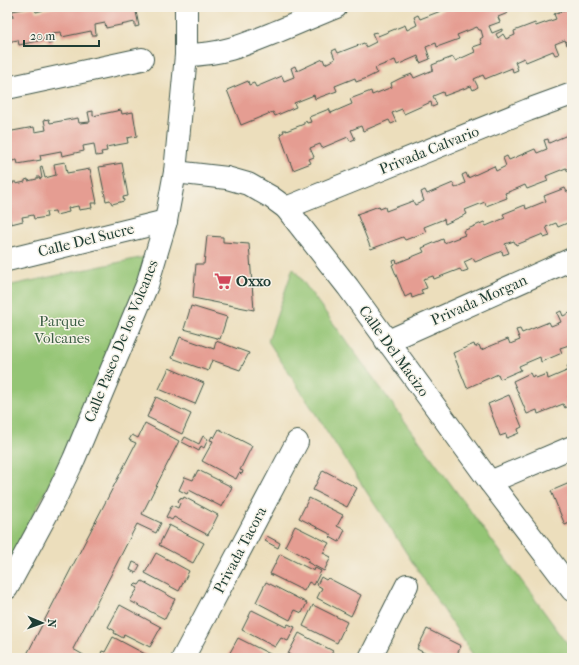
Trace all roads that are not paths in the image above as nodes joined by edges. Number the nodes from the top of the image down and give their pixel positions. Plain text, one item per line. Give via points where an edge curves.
1 (186, 7) edge
2 (336, 7) edge
3 (186, 55) junction
4 (142, 59) dead end
5 (7, 88) edge
6 (572, 94) edge
7 (175, 172) junction
8 (286, 208) junction
9 (166, 221) junction
10 (572, 259) edge
11 (7, 260) edge
12 (386, 342) junction
13 (297, 442) dead end
14 (572, 447) edge
15 (490, 482) junction
16 (407, 585) dead end
17 (7, 588) edge
18 (572, 590) edge
19 (183, 658) edge
20 (370, 658) edge

1 - 3 street, Calle Paseo De los Volcanes
2 - 3 street via 239,47 218,53
3 - 7 street, Calle Paseo De los Volcanes
4 - 5 street
6 - 8 street, Privada Calvario
7 - 8 street, Calle Del Macizo via 227,178 248,184
7 - 9 street, Calle Paseo De los Volcanes
8 - 12 street, Calle Del Macizo via 348,287
9 - 11 street, Calle Del Sucre
9 - 17 street, Calle Paseo De los Volcanes via 147,285 74,459
10 - 12 street, Privada Morgan
12 - 15 street, Calle Del Macizo
13 - 19 street, Privada Tacora
14 - 15 street
15 - 18 street, Calle Del Macizo
16 - 20 street

